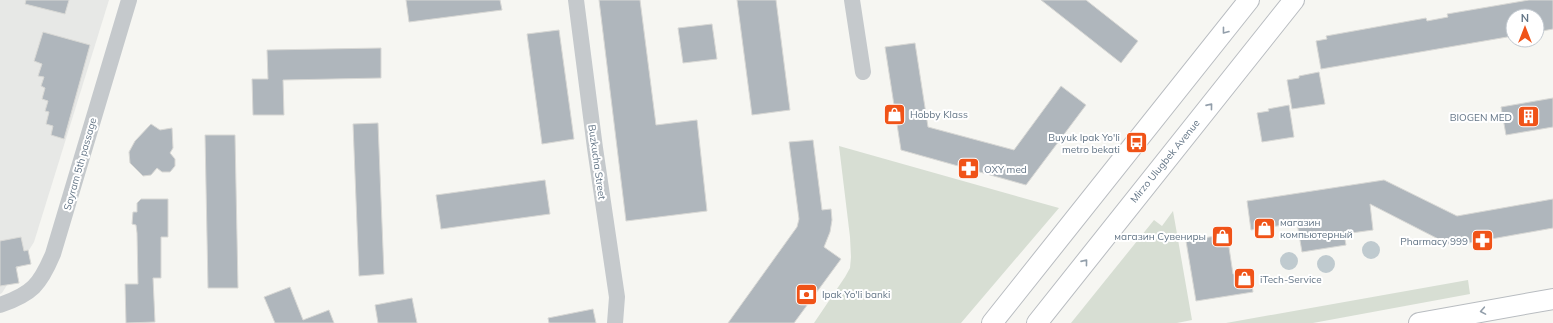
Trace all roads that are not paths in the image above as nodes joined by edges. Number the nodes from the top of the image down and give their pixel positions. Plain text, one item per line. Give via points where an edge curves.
1 (128, 0) edge
2 (576, 0) edge
3 (852, 0) edge
4 (1249, 0) edge
5 (1294, 0) edge
6 (863, 72) dead end
7 (1136, 142) junction
8 (1061, 293) junction
9 (1553, 299) edge
10 (0, 305) edge
11 (1423, 322) edge
12 (616, 323) edge
13 (978, 323) edge
14 (992, 323) edge
15 (1037, 323) edge
16 (1051, 323) edge

1 - 10 street, Sayram 5th passage via 54,254 31,291
2 - 12 street, Buzkucha Street via 594,148 617,297
3 - 6 street
4 -> 7 main road
8 -> 5 main road, Mirzo Ulugbek Avenue
7 - 13 main road via 1048,238
7 - 14 main road
8 - 15 main road, Mirzo Ulugbek Avenue
8 - 16 main road
9 -> 11 main road

